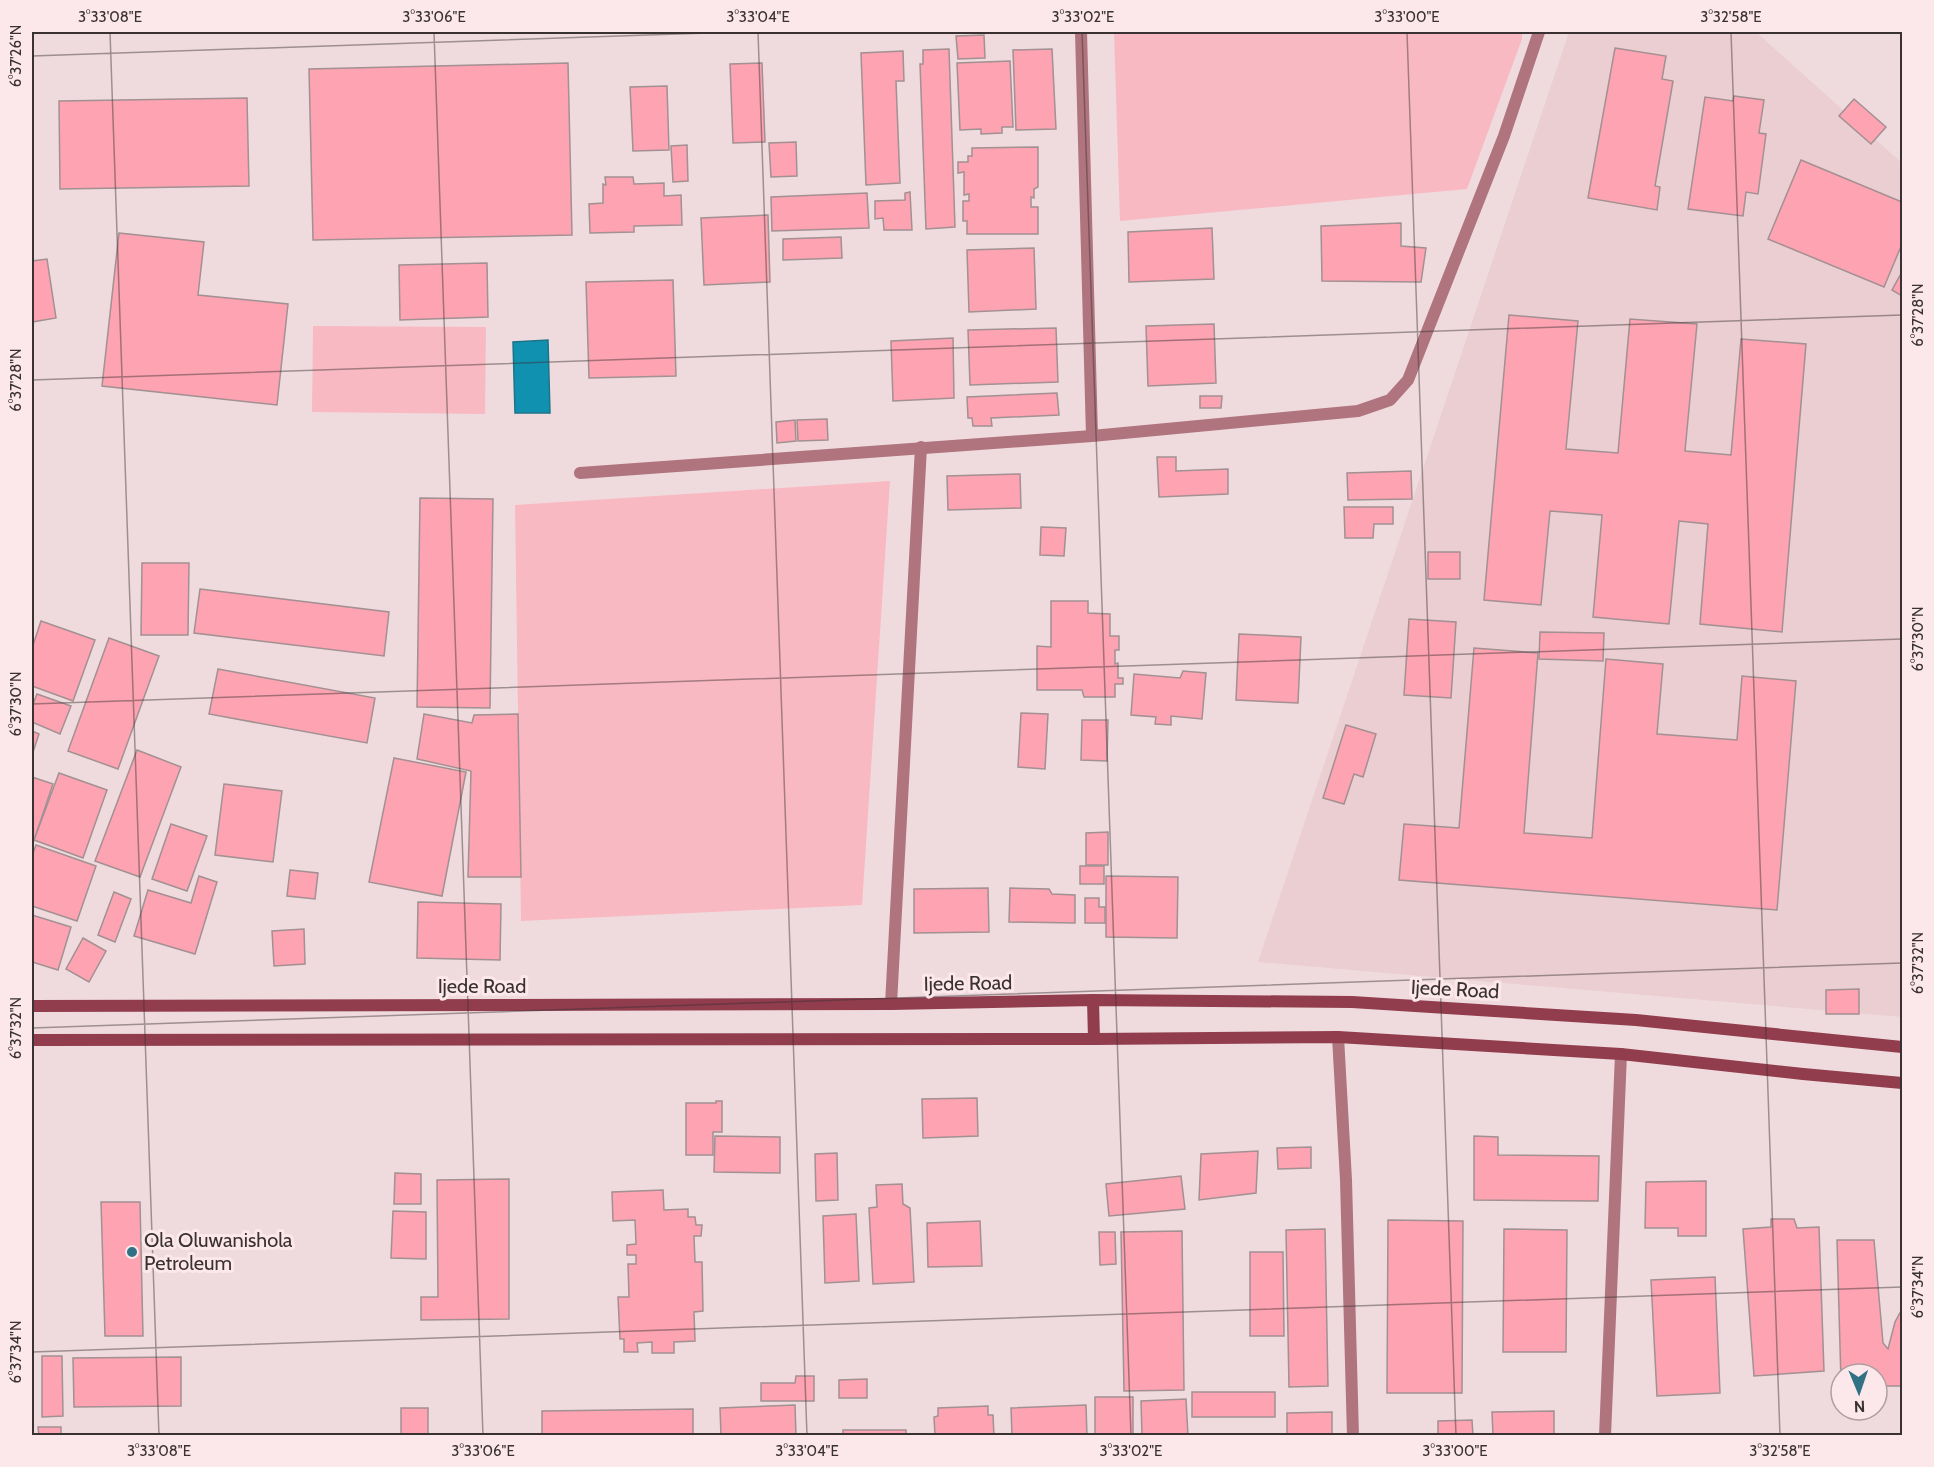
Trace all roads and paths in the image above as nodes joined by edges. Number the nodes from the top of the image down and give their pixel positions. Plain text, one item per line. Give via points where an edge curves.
1 (1081, 32) edge
2 (1539, 32) edge
3 (1092, 436) junction
4 (921, 447) junction
5 (580, 473) dead end
6 (1093, 1000) junction
7 (891, 1004) junction
8 (32, 1006) edge
9 (1338, 1037) junction
10 (1094, 1039) junction
11 (32, 1040) edge
12 (1902, 1047) edge
13 (1621, 1054) junction
14 (1902, 1083) edge
15 (1353, 1436) edge
16 (1605, 1436) edge

1 - 3 street
2 - 3 street via 1504,136 1408,380 1390,400 1358,411
3 - 4 street
4 - 5 street
4 - 7 street
6 - 7 main road, Ijede Road
6 - 10 main road
6 - 12 main road, Ijede Road via 1352,1002 1636,1020
7 - 8 main road, Ijede Road
9 - 10 main road
9 - 13 main road
9 - 15 street
10 - 11 main road
13 - 14 main road
13 - 16 street

